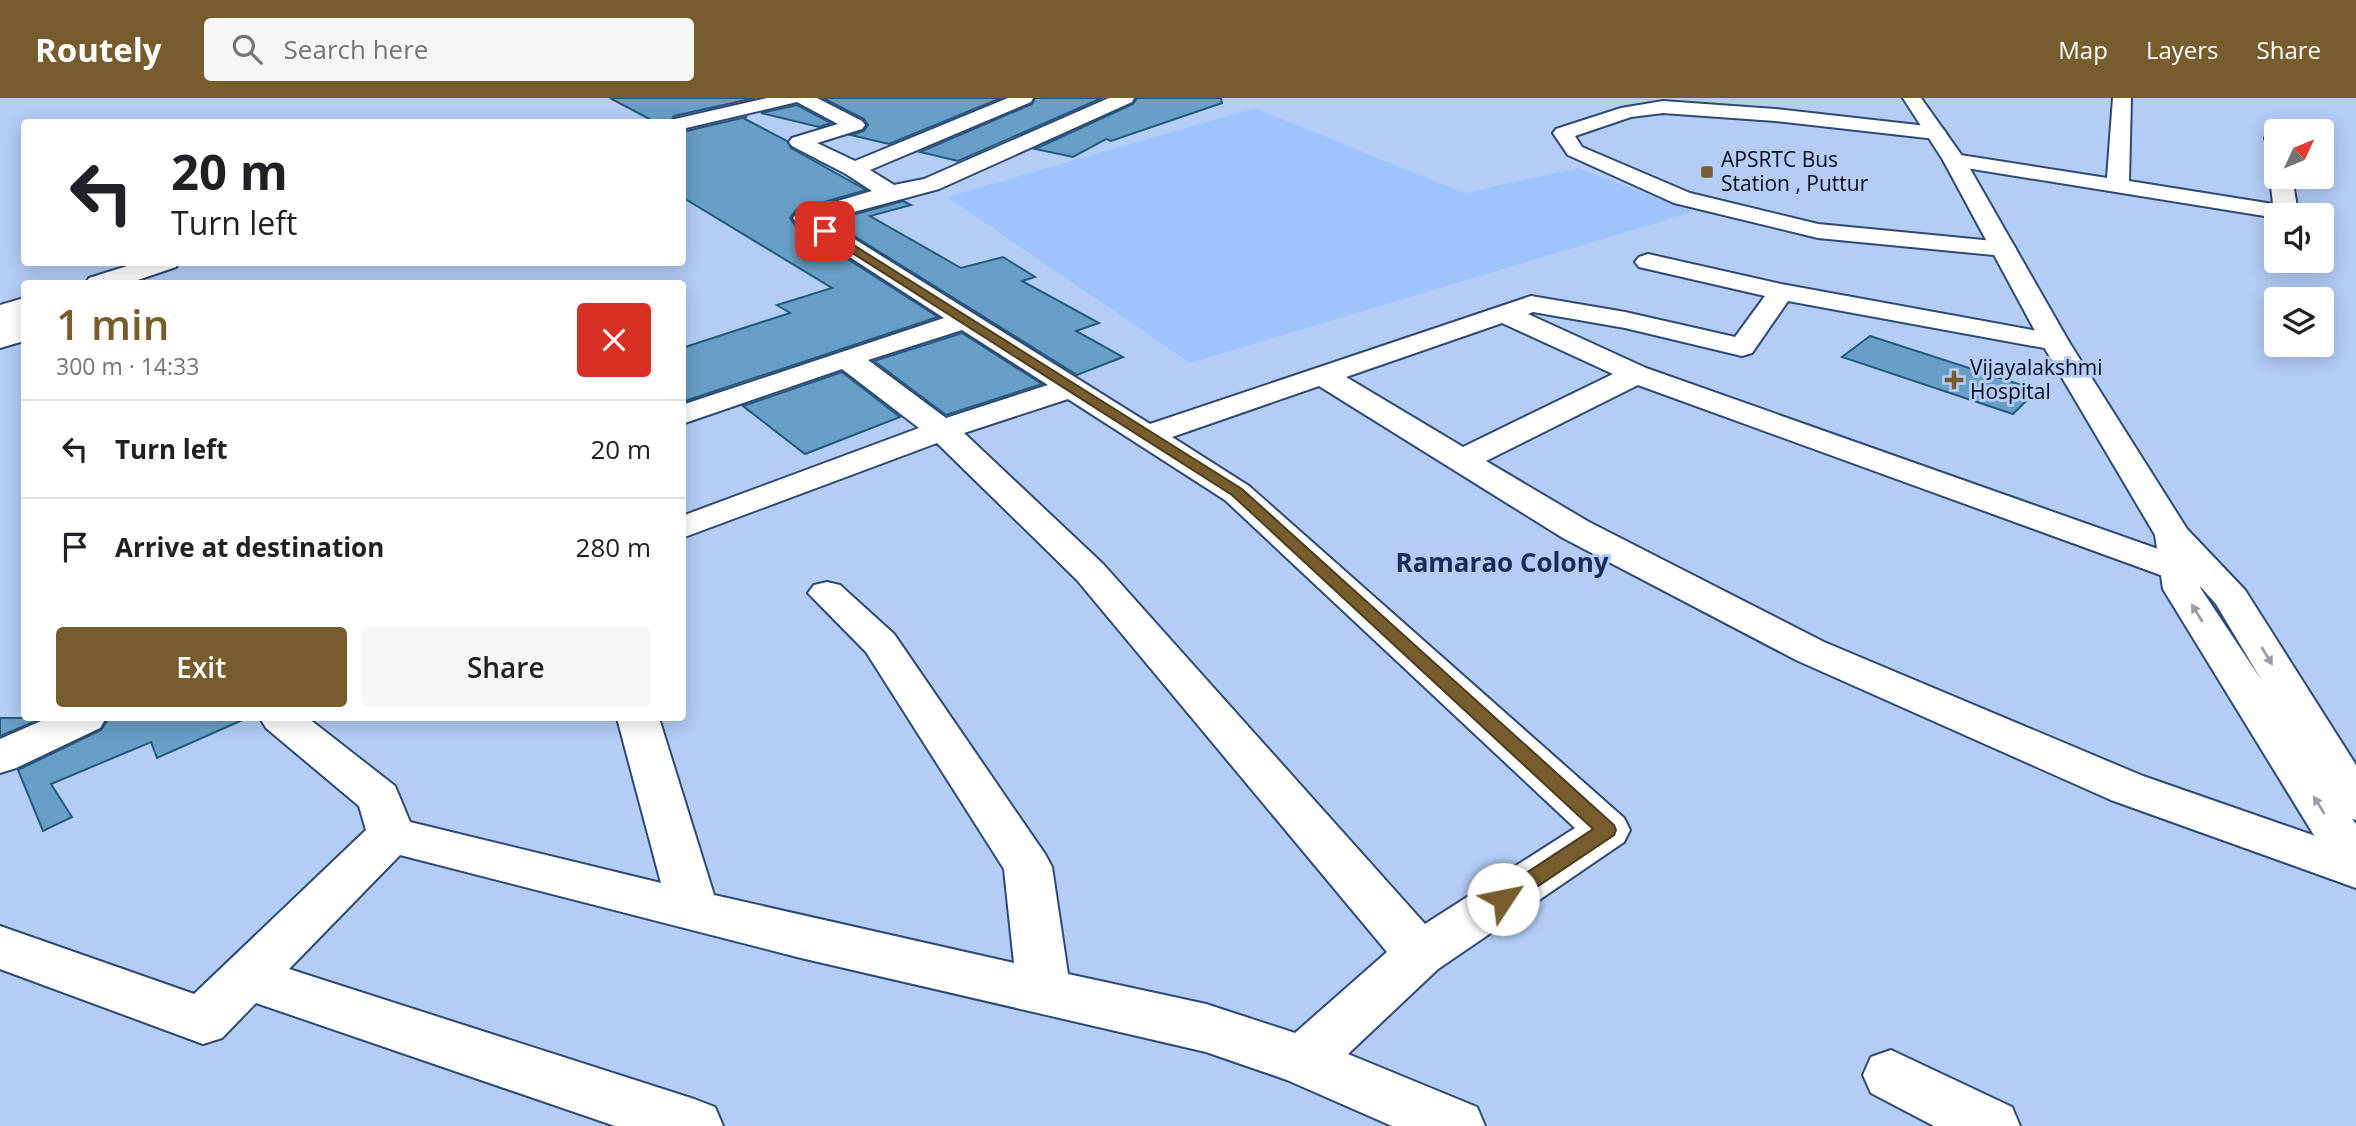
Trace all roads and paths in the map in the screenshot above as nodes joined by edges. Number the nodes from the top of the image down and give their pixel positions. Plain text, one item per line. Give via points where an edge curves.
1 (792, 98) edge
2 (803, 98) edge
3 (1024, 98) edge
4 (1125, 98) edge
5 (1912, 98) edge
6 (2122, 98) edge
7 (686, 122) edge
8 (1936, 133) junction
9 (1954, 160) junction
10 (854, 169) junction
11 (2118, 186) junction
12 (2283, 189) edge
13 (890, 193) junction
14 (2004, 249) junction
15 (1648, 262) dead end
16 (154, 266) edge
17 (111, 280) edge
18 (1781, 292) junction
19 (21, 307) edge
20 (1503, 313) junction
21 (963, 321) junction
22 (2055, 342) junction
23 (13, 343) edge
24 (846, 358) junction
25 (1636, 374) junction
26 (1323, 376) junction
27 (1073, 387) junction
28 (686, 414) edge
29 (942, 430) junction
30 (1148, 435) junction
31 (1462, 460) junction
32 (686, 526) edge
33 (2176, 552) junction
34 (827, 593) dead end
35 (78, 721) edge
36 (285, 721) edge
37 (639, 721) edge
38 (0, 757) edge
39 (2356, 803) edge
40 (391, 835) junction
41 (2356, 863) edge
42 (2356, 869) edge
43 (694, 911) junction
44 (0, 947) edge
45 (1420, 954) junction
46 (247, 978) junction
47 (1044, 991) junction
48 (1303, 1060) junction
49 (1891, 1075) dead end
50 (694, 1126) edge
51 (1456, 1126) edge
52 (1991, 1126) edge

1 - 7 street
2 - 10 street via 855,125 799,142
3 - 10 street
4 - 13 street via 931,184
5 - 8 street
6 - 11 street
8 - 9 street
8 - 14 street via 1663,107 1629,112 1563,133 1575,151 1682,198 1818,231
9 - 11 street
9 - 14 street
10 - 13 street
11 - 12 street via 2287,213
13 - 21 street via 804,218
14 - 22 street
15 - 18 street
16 - 17 street
18 - 20 street via 1742,347 1531,304
18 - 22 street
19 - 23 street via 9,311
20 - 25 street
20 - 26 street
21 - 24 street
21 - 27 street
22 - 33 street
24 - 28 street
24 - 29 street
25 - 31 street
25 - 33 street
26 - 30 street
26 - 31 street
27 - 29 street
27 - 30 street
29 - 32 street
29 - 45 street via 1090,572
30 - 45 street via 1237,492 1607,830
31 - 42 street via 1576,530 1810,652 2127,788
33 -> 39 street via 2232,598
41 -> 33 street via 2182,589
34 - 47 street via 880,643 1028,867
35 - 38 street
36 - 40 street via 379,798
37 - 43 street
40 - 43 street
40 - 46 street
43 - 47 street
44 - 46 street via 203,1021
45 - 48 street
46 - 50 street
47 - 48 street via 1206,1028
48 - 51 street
49 - 52 street

